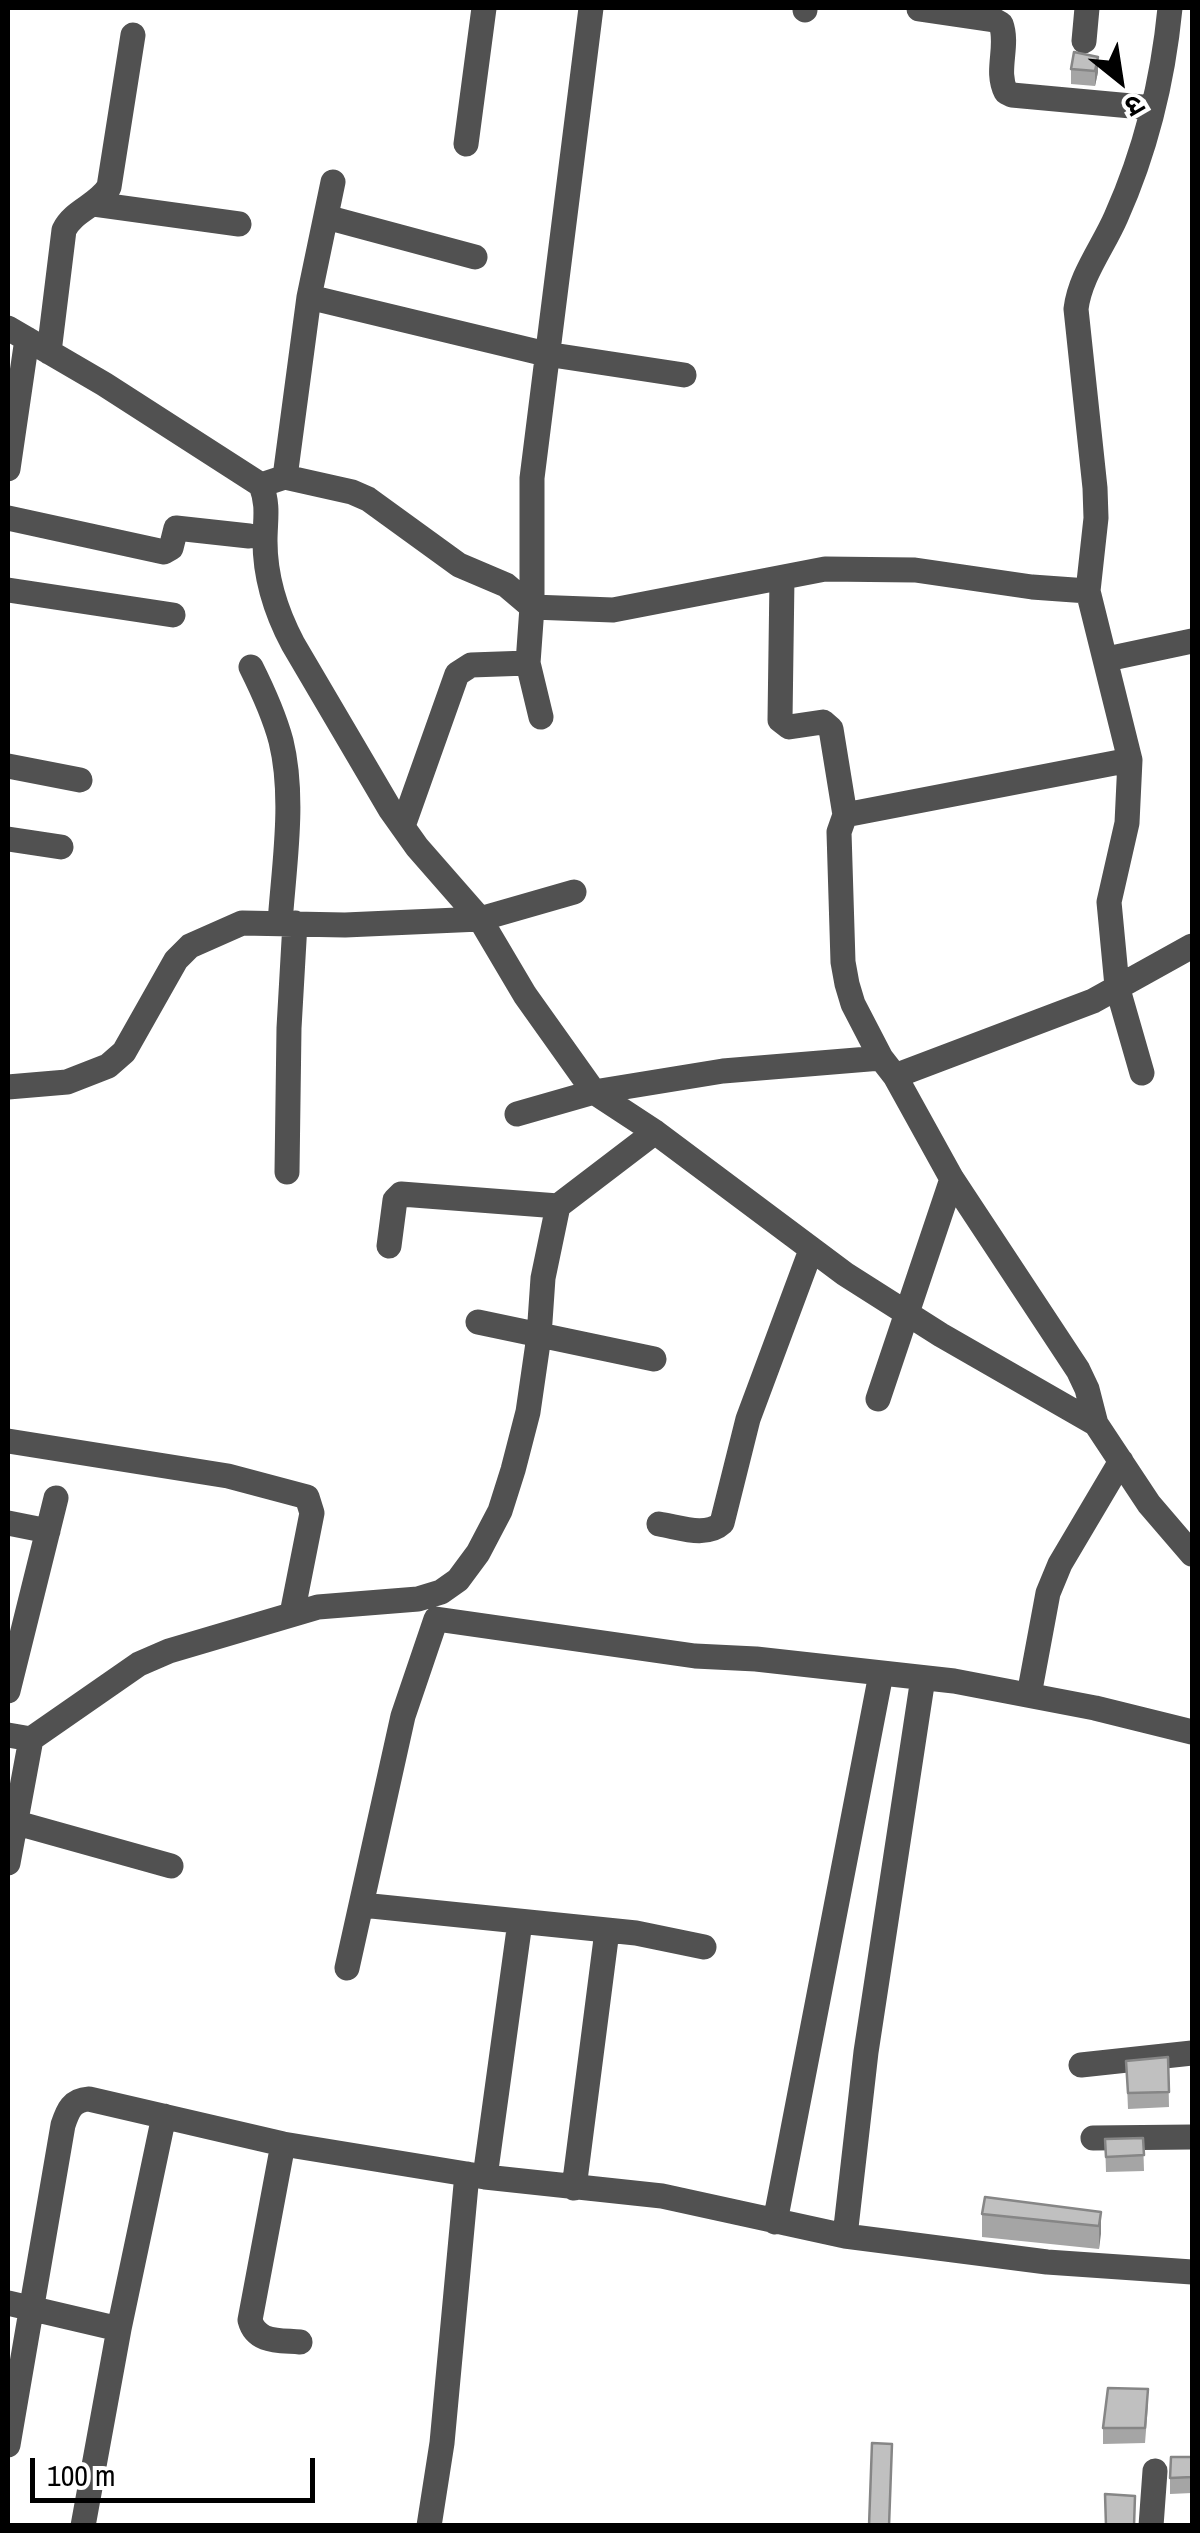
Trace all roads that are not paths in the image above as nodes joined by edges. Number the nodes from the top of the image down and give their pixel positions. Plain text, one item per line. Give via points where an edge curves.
1 (484, 8) edge
2 (591, 8) edge
3 (1087, 8) edge
4 (1170, 8) edge
5 (920, 9) edge
6 (134, 35) dead end
7 (1084, 41) dead end
8 (1153, 108) junction
9 (466, 144) dead end
10 (334, 182) dead end
11 (94, 204) junction
12 (326, 217) junction
13 (239, 224) dead end
14 (475, 257) dead end
15 (310, 297) junction
16 (28, 340) edge
17 (546, 354) junction
18 (684, 375) dead end
19 (8, 469) edge
20 (273, 481) junction
21 (8, 518) edge
22 (249, 536) dead end
23 (782, 578) junction
24 (8, 590) edge
25 (1088, 591) junction
26 (532, 608) junction
27 (173, 615) dead end
28 (1192, 641) edge
29 (1107, 659) junction
30 (528, 663) junction
31 (252, 668) dead end
32 (541, 718) dead end
33 (1130, 760) junction
34 (8, 766) edge
35 (80, 780) dead end
36 (845, 814) junction
37 (403, 826) junction
38 (8, 839) edge
39 (61, 847) dead end
40 (574, 892) dead end
41 (480, 918) junction
42 (288, 923) junction
43 (1192, 946) edge
44 (1118, 986) junction
45 (888, 1067) junction
46 (1142, 1073) dead end
47 (8, 1087) edge
48 (594, 1092) junction
49 (517, 1114) dead end
50 (655, 1132) junction
51 (287, 1172) dead end
52 (952, 1179) junction
53 (558, 1206) junction
54 (389, 1246) dead end
55 (811, 1250) junction
56 (906, 1313) junction
57 (478, 1322) dead end
58 (539, 1336) junction
59 (654, 1359) dead end
60 (878, 1399) dead end
61 (1096, 1424) junction
62 (8, 1441) edge
63 (1121, 1462) junction
64 (56, 1498) dead end
65 (8, 1523) edge
66 (659, 1524) dead end
67 (48, 1531) junction
68 (1192, 1554) edge
69 (441, 1592) junction
70 (292, 1614) junction
71 (436, 1619) junction
72 (881, 1674) junction
73 (923, 1678) junction
74 (8, 1691) edge
75 (1029, 1695) junction
76 (1192, 1732) edge
77 (19, 1737) edge
78 (17, 1823) junction
79 (8, 1863) edge
80 (172, 1866) dead end
81 (362, 1905) junction
82 (520, 1922) junction
83 (607, 1931) junction
84 (704, 1946) dead end
85 (346, 1968) dead end
86 (1192, 2053) edge
87 (1081, 2065) dead end
88 (164, 2116) junction
89 (1192, 2137) edge
90 (1093, 2138) dead end
91 (282, 2144) junction
92 (476, 2176) junction
93 (574, 2188) junction
94 (775, 2222) junction
95 (845, 2236) junction
96 (1192, 2272) edge
97 (20, 2307) edge
98 (118, 2330) junction
99 (300, 2342) dead end
100 (8, 2444) edge
101 (1155, 2471) dead end
102 (83, 2526) edge
103 (429, 2526) edge
104 (1151, 2526) edge

1 - 9 street
2 - 17 street
3 - 7 street
4 - 8 street
5 - 8 street via 1001,24 1001,80 1012,95
6 - 11 street via 113,172
8 - 25 street via 1116,216 1078,297 1095,488
10 - 12 street
11 - 13 street
11 - 16 street via 64,230
12 - 14 street
12 - 15 street
15 - 17 street
15 - 20 street
16 - 19 street
16 - 20 street
17 - 18 street
17 - 26 street via 532,478
20 - 26 street via 368,499
20 - 37 street via 265,542 281,620
21 - 22 street via 164,552 176,528
23 - 25 street via 825,569 915,570
23 - 26 street via 613,610
23 - 36 street via 780,720 789,727 823,722 831,730
24 - 27 street
25 - 29 street
26 - 30 street
28 - 29 street
29 - 33 street
30 - 32 street
30 - 37 street via 471,665 458,674
31 - 42 street via 284,762
33 - 36 street
33 - 44 street via 1127,823 1109,902
34 - 35 street
36 - 45 street via 838,832 843,962 852,1004
37 - 41 street
38 - 39 street
40 - 41 street
41 - 42 street
41 - 48 street
42 - 47 street via 242,923 190,946 124,1052 108,1066 67,1082
42 - 51 street
43 - 44 street
44 - 45 street via 1093,1001
44 - 46 street
45 - 48 street via 723,1072
45 - 52 street
48 - 49 street
48 - 50 street
50 - 53 street
50 - 55 street
52 - 56 street
52 - 61 street via 1078,1370
53 - 54 street via 401,1194
53 - 58 street
55 - 56 street
55 - 66 street via 748,1419 722,1523 704,1531
56 - 60 street
56 - 61 street
57 - 58 street
58 - 59 street
58 - 69 street via 528,1412 500,1511 478,1553
61 - 63 street
62 - 70 street via 228,1476 307,1498 312,1513
63 - 68 street
63 - 75 street via 1048,1593
64 - 67 street
65 - 67 street
67 - 74 street
69 - 70 street
69 - 71 street
70 - 77 street via 169,1650
71 - 72 street via 694,1656
71 - 81 street via 403,1716
72 - 73 street
72 - 94 street
73 - 75 street
73 - 95 street
75 - 76 street
77 - 78 street
78 - 79 street
78 - 80 street
81 - 82 street
81 - 85 street
82 - 83 street
82 - 92 street
83 - 84 street
83 - 93 street
86 - 87 street
88 - 91 street
88 - 97 street via 89,2099 68,2111
88 - 98 street
89 - 90 street
91 - 92 street
91 - 99 street via 250,2320 260,2337
92 - 93 street
92 - 103 street
93 - 94 street via 662,2196
94 - 95 street
95 - 96 street
97 - 98 street
97 - 100 street
98 - 102 street
101 - 104 street

